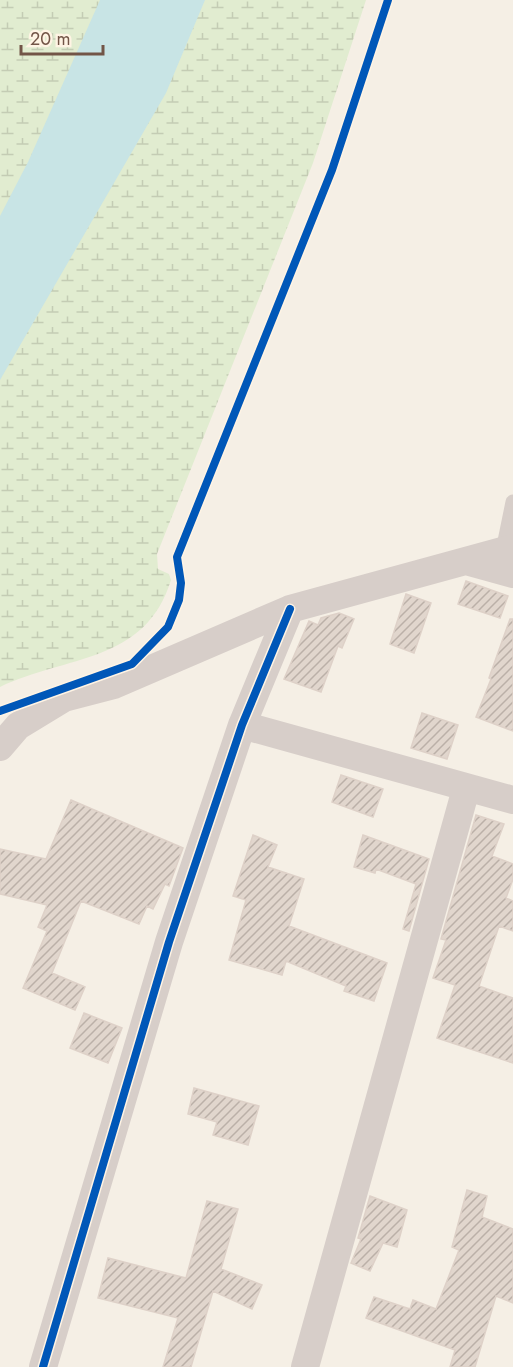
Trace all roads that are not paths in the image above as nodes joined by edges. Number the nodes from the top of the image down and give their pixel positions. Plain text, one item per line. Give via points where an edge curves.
1 (513, 502) edge
2 (510, 558) edge
3 (290, 609) junction
4 (242, 725) junction
5 (0, 747) edge
6 (465, 789) junction
7 (513, 800) edge
8 (43, 1367) edge
9 (305, 1367) edge

1 - 2 lane
2 - 3 street via 466,561
3 - 4 street
3 - 5 street via 114,685 64,699 18,726
4 - 6 street
4 - 8 street via 169,942
6 - 7 street
6 - 9 street

